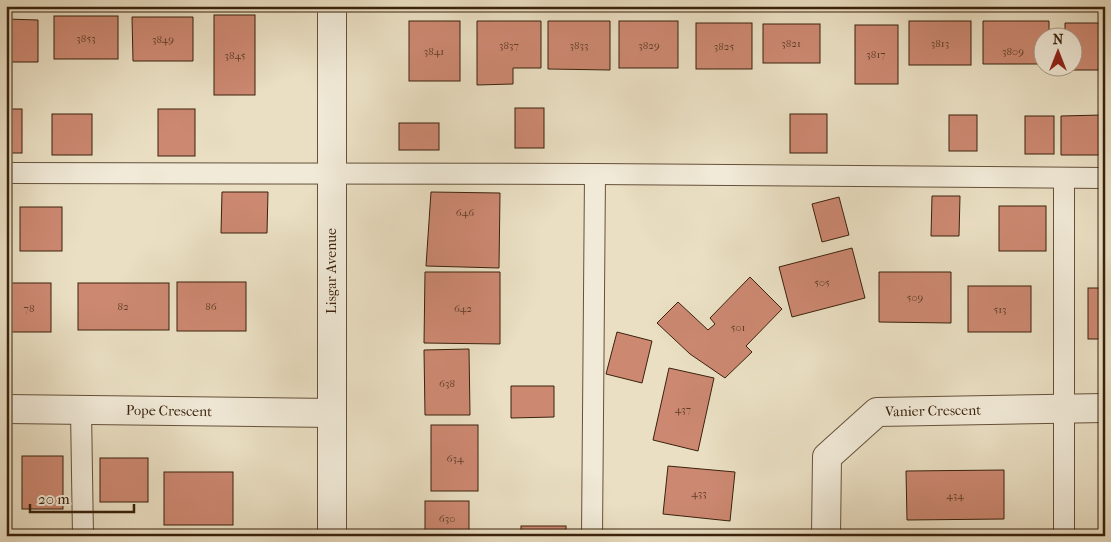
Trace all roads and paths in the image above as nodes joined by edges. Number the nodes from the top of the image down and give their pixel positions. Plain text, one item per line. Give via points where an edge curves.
1 (332, 6) edge
2 (6, 173) edge
3 (331, 173) junction
4 (595, 174) junction
5 (1064, 178) junction
6 (1105, 178) edge
7 (1064, 408) junction
8 (1105, 408) edge
9 (6, 409) edge
10 (81, 410) junction
11 (332, 413) junction
12 (82, 536) edge
13 (332, 536) edge
14 (592, 536) edge
15 (826, 536) edge
16 (1064, 536) edge

1 - 3 street, Lisgar Avenue
2 - 3 lane
3 - 4 lane
3 - 11 street, Lisgar Avenue
4 - 5 lane
4 - 14 lane
5 - 6 lane
5 - 7 lane
7 - 8 street, Vanier Crescent
7 - 15 street, Vanier Crescent via 877,412 827,457
7 - 16 lane
9 - 10 street, Pope Crescent
10 - 11 street, Pope Crescent
10 - 12 lane
11 - 13 street, Lisgar Avenue

